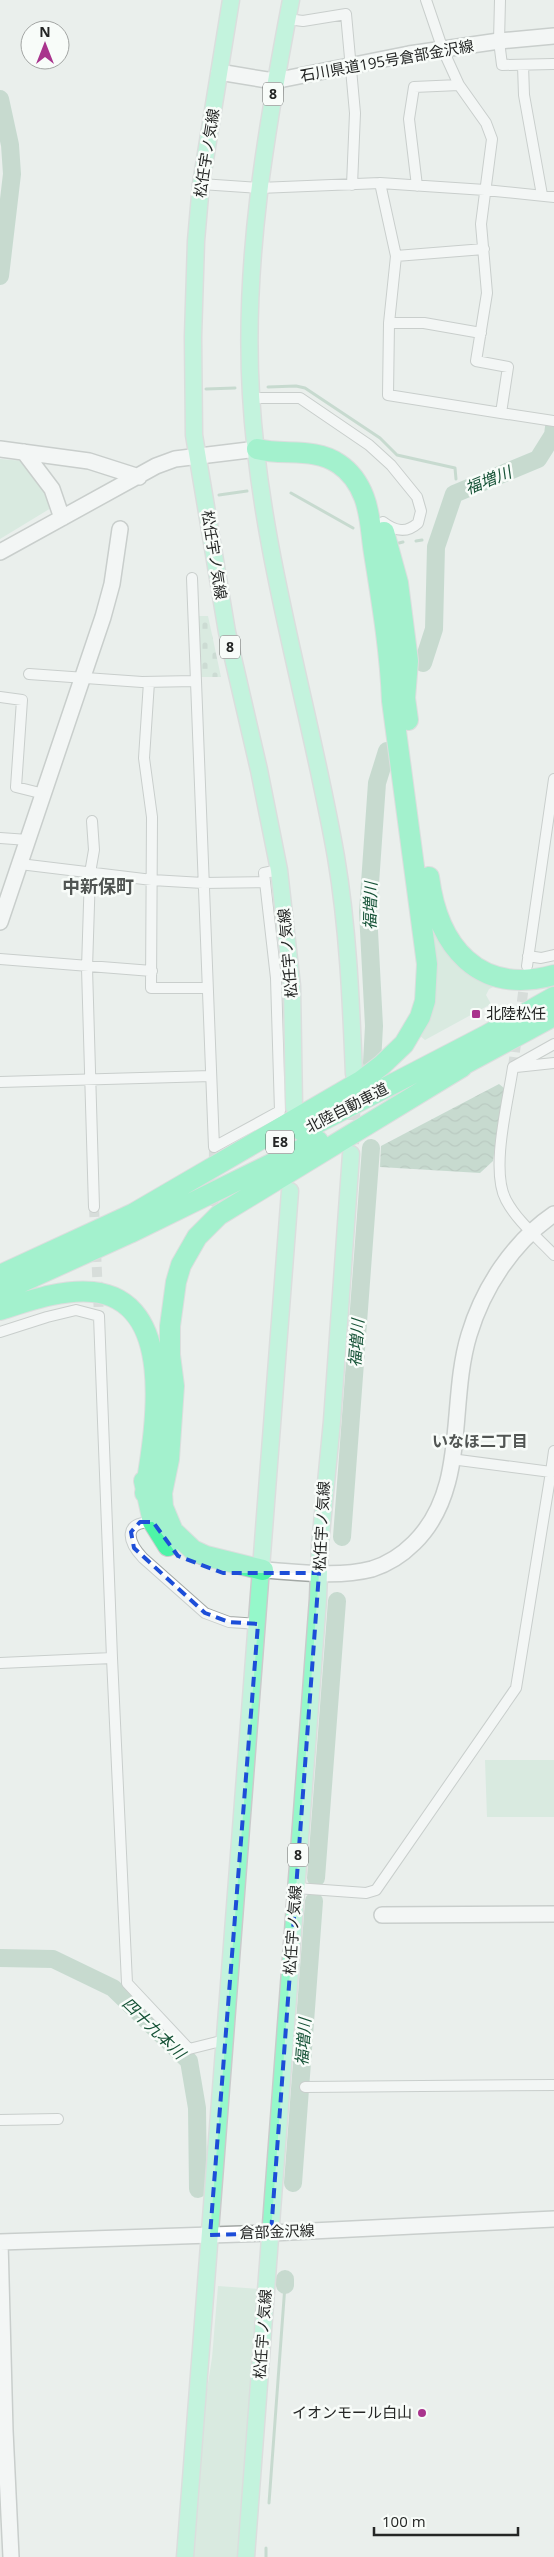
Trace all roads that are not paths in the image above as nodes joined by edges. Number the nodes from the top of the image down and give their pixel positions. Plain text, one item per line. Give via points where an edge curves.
1 (231, 0) edge
2 (291, 0) edge
3 (426, 0) edge
4 (500, 0) edge
5 (287, 19) junction
6 (554, 36) edge
7 (499, 41) junction
8 (443, 50) junction
9 (553, 64) edge
10 (352, 65) junction
11 (523, 65) junction
12 (219, 72) junction
13 (275, 80) junction
14 (459, 85) junction
15 (380, 183) junction
16 (201, 184) junction
17 (352, 185) junction
18 (416, 186) junction
19 (259, 188) junction
20 (486, 190) junction
21 (542, 195) junction
22 (554, 197) edge
23 (484, 249) junction
24 (396, 256) junction
25 (389, 323) junction
26 (480, 333) junction
27 (251, 398) junction
28 (501, 414) junction
29 (554, 421) edge
30 (0, 449) edge
31 (257, 450) junction
32 (24, 452) junction
33 (197, 456) junction
34 (139, 477) junction
35 (62, 518) junction
36 (383, 522) junction
37 (120, 529) dead end
38 (0, 552) edge
39 (381, 553) junction
40 (192, 578) dead end
41 (29, 674) dead end
42 (82, 678) junction
43 (196, 681) junction
44 (148, 682) junction
45 (0, 697) edge
46 (399, 700) junction
47 (554, 779) edge
48 (44, 794) junction
49 (92, 821) dead end
50 (0, 838) edge
51 (28, 840) junction
52 (20, 864) junction
53 (279, 870) junction
54 (90, 873) junction
55 (152, 880) junction
56 (265, 882) junction
57 (204, 883) junction
58 (0, 922) edge
59 (554, 955) edge
60 (0, 959) edge
61 (87, 968) junction
62 (152, 971) junction
63 (554, 975) edge
64 (208, 988) junction
65 (554, 997) edge
66 (554, 1016) edge
67 (554, 1044) edge
68 (554, 1063) edge
69 (462, 1067) junction
70 (513, 1067) junction
71 (354, 1074) dead end
72 (211, 1076) junction
73 (89, 1081) junction
74 (0, 1082) edge
75 (294, 1107) tunnel mouth
76 (351, 1154) tunnel mouth
77 (290, 1191) dead end
78 (94, 1207) tunnel mouth
79 (554, 1214) edge
80 (131, 1215) junction
81 (532, 1232) junction
82 (554, 1255) edge
83 (0, 1274) edge
84 (0, 1292) edge
85 (0, 1310) edge
86 (0, 1332) edge
87 (161, 1355) junction
88 (554, 1450) edge
89 (451, 1459) junction
90 (551, 1472) junction
91 (154, 1493) junction
92 (152, 1522) junction
93 (263, 1570) junction
94 (319, 1573) junction
95 (258, 1624) junction
96 (112, 1658) junction
97 (0, 1663) edge
98 (296, 1888) junction
99 (554, 1914) edge
100 (382, 1915) dead end
101 (225, 2040) junction
102 (554, 2085) edge
103 (305, 2087) dead end
104 (58, 2119) dead end
105 (0, 2120) edge
106 (554, 2219) edge
107 (271, 2233) junction
108 (210, 2235) junction
109 (0, 2241) edge
110 (12, 2557) edge
111 (185, 2557) edge
112 (246, 2557) edge

1 - 12 main road, 松任宇ノ気線 / 8
2 - 5 main road, 8
3 - 8 street
4 - 7 street
5 - 10 street via 303,21 346,14
5 - 13 main road, 8
6 - 7 street, 石川県道195号倉部金沢線
7 - 8 street, 石川県道195号倉部金沢線
7 - 11 street via 502,65
8 - 10 street, 石川県道195号倉部金沢線
8 - 14 street
9 - 11 street
10 - 13 street, 石川県道195号倉部金沢線
10 - 17 street via 355,113
11 - 21 street via 524,95
12 - 13 street, 石川県道195号倉部金沢線
12 - 16 main road, 松任宇ノ気線 / 8
13 - 19 main road, 8
14 - 18 street via 414,86 409,119
14 - 20 street via 486,123 492,139
15 - 17 street
15 - 18 street
15 - 24 street
16 - 19 street
16 - 33 main road, 松任宇ノ気線 / 8 via 193,293 193,400
17 - 19 street
18 - 20 street
19 - 27 main road, 8 via 250,298
20 - 21 street
20 - 23 street via 481,224
21 - 22 street
23 - 24 street
23 - 26 street via 487,293
24 - 25 street
25 - 26 street via 424,323
25 - 28 street via 388,395
26 - 28 street via 476,361 508,367
27 - 31 main road, 8
27 - 36 street via 300,398 380,455 416,497 421,511 418,523 406,530 394,530
28 - 29 street
30 - 32 street
31 - 33 street
31 - 36 highway via 271,440 296,440 317,443 344,453 360,466 372,484
31 - 39 highway via 315,455 328,458 347,470 365,498
31 - 71 main road, 8 via 269,547 336,857 348,956
32 - 34 street via 89,462
32 - 35 street via 52,489
33 - 34 street via 175,459
33 - 53 main road, 松任宇ノ気線 / 8 via 227,632
34 - 35 street
35 - 38 street
36 - 39 highway
37 - 42 street via 112,584
39 - 46 highway via 390,664
40 - 43 street
41 - 42 street
42 - 44 street
42 - 48 street
43 - 44 street
43 - 57 street
44 - 55 street via 144,758 152,817
45 - 48 street via 22,700 16,787
46 - 63 highway via 431,894 442,929 462,957 490,974 521,979
46 - 80 highway via 427,964 425,1001 417,1024 394,1055 361,1081
47 - 59 street via 528,961
48 - 51 street
49 - 54 street via 94,850
50 - 51 street
51 - 52 street
52 - 54 street
52 - 58 street
53 - 56 street via 264,873
53 - 75 main road, 松任宇ノ気線 / 8 via 292,986
54 - 55 street
54 - 61 street
55 - 57 street
55 - 62 street
56 - 57 street
56 - 72 street via 276,978 280,1111 214,1146
57 - 64 street
60 - 61 street
61 - 62 street
61 - 73 street
62 - 64 street via 151,988
64 - 72 street
65 - 80 highway, 北陸自動車道 / E8 via 348,1108
66 - 69 highway, 北陸自動車道 / E8
67 - 70 street
68 - 70 street
69 - 84 highway, 北陸自動車道 / E8 via 231,1184
69 - 87 highway via 236,1204 208,1225 188,1251 176,1282 170,1326
70 - 81 street via 499,1176 507,1201
72 - 73 street
73 - 74 street
73 - 78 street
76 - 94 main road, 松任宇ノ気線 / 8
77 - 93 main road
79 - 81 street
80 - 83 highway, 北陸自動車道 / E8
81 - 82 street
81 - 89 street via 503,1265 473,1322 462,1366
85 - 87 highway via 66,1293 106,1294 129,1307
86 - 96 street via 76,1310 100,1316
87 - 91 highway via 174,1386 169,1459
87 - 91 highway via 146,1382 141,1459
88 - 90 street
89 - 90 street
89 - 94 street via 441,1504 430,1525 404,1552 358,1572
90 - 98 street via 516,1688 376,1890 360,1893
91 - 92 highway
91 - 93 highway via 182,1542 206,1556
92 - 93 highway via 168,1547 189,1563 203,1569 237,1574
92 - 95 street via 140,1522 131,1532 130,1540 143,1558 205,1613 229,1622
93 - 94 street
93 - 95 main road
94 - 98 main road, 松任宇ノ気線 / 8
95 - 101 main road
96 - 97 street
96 - 101 street via 127,1983 189,2049
98 - 107 main road, 松任宇ノ気線 / 8
99 - 100 street
101 - 108 main road
102 - 103 street
104 - 105 street
106 - 107 street, 倉部金沢線
107 - 108 street, 倉部金沢線
107 - 112 main road, 松任宇ノ気線 / 8
108 - 109 street, 倉部金沢線
108 - 111 main road
109 - 110 street

